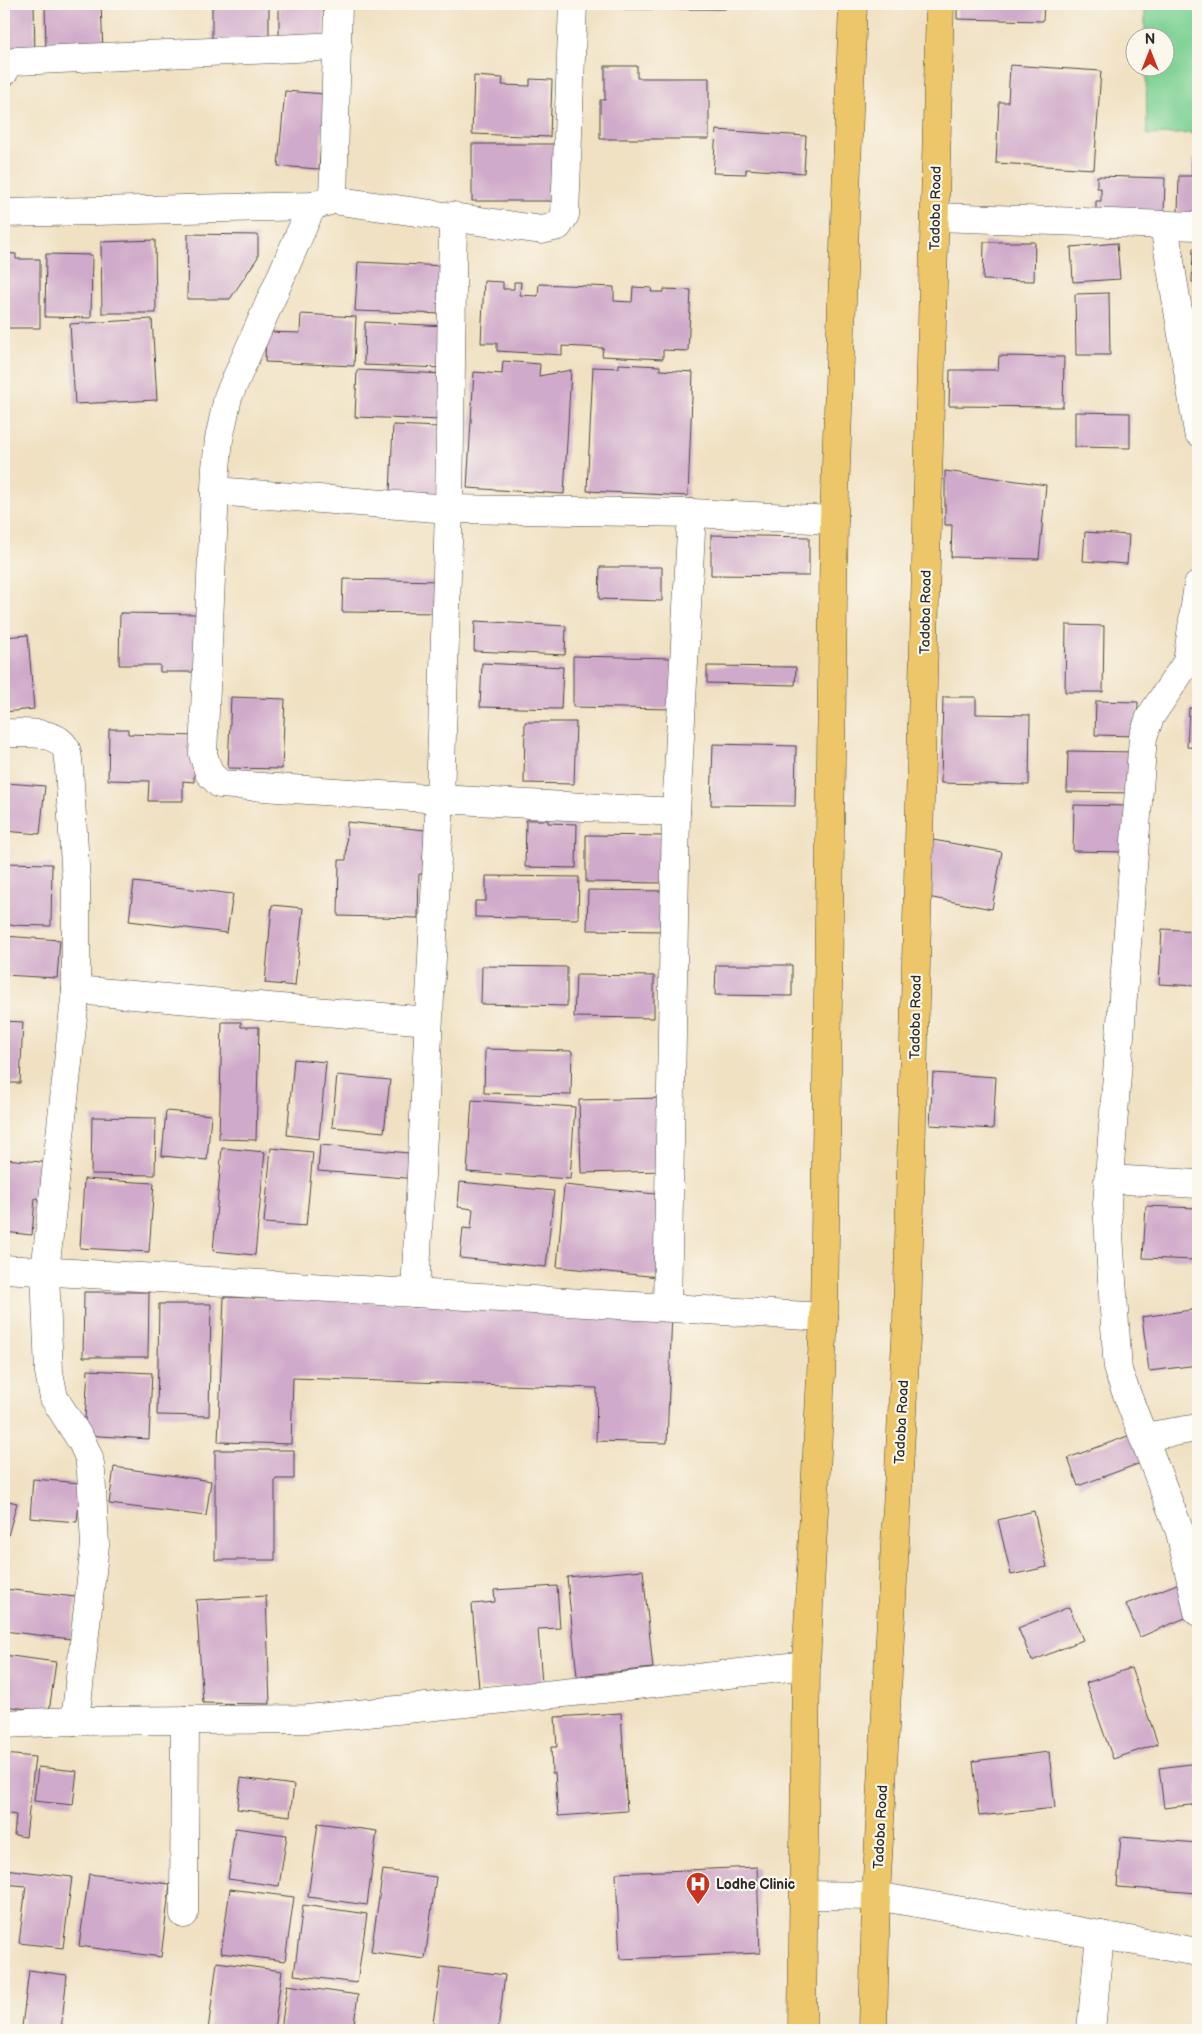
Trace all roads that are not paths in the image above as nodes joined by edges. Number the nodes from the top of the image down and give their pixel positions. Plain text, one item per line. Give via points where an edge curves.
1 (338, 4) edge
2 (573, 4) edge
3 (853, 4) edge
4 (940, 4) edge
5 (338, 46) junction
6 (4, 72) edge
7 (323, 203) junction
8 (4, 213) edge
9 (453, 216) junction
10 (935, 217) junction
11 (1164, 225) junction
12 (1198, 226) edge
13 (1198, 432) edge
14 (215, 491) junction
15 (449, 509) junction
16 (692, 513) junction
17 (834, 520) junction
18 (1198, 585) edge
19 (4, 733) edge
20 (440, 799) junction
21 (676, 812) junction
22 (76, 990) junction
23 (428, 1021) junction
24 (1108, 1179) junction
25 (1198, 1184) edge
26 (4, 1269) edge
27 (45, 1272) junction
28 (415, 1293) junction
29 (667, 1307) junction
30 (824, 1317) junction
31 (1198, 1428) edge
32 (1144, 1437) junction
33 (1198, 1612) edge
34 (806, 1665) junction
35 (185, 1720) junction
36 (75, 1721) junction
37 (4, 1724) edge
38 (804, 1895) junction
39 (876, 1896) junction
40 (184, 1914) dead end
41 (1100, 1935) junction
42 (1198, 1952) edge
43 (802, 2030) edge
44 (873, 2030) edge
45 (1091, 2030) edge

1 - 5 street
2 - 9 street via 563,221 558,226 542,230
3 - 17 main road
4 - 10 main road, Tadoba Road
5 - 6 street via 17,61 9,64
5 - 7 street
7 - 8 street
7 - 9 street
7 - 14 street via 228,397
9 - 15 street
10 - 11 street
10 - 39 main road, Tadoba Road via 907,1321
11 - 12 street
11 - 13 street
14 - 15 street
14 - 20 street via 203,754 209,773 220,784
15 - 16 street
15 - 20 street
16 - 17 street
16 - 21 street
17 - 30 main road
18 - 24 street via 1187,662 1150,717 1143,737
19 - 22 street via 53,737 67,751 76,882
20 - 21 street
20 - 23 street
21 - 29 street
22 - 23 street
22 - 27 street
23 - 28 street
24 - 25 street
24 - 32 street via 1118,1371
26 - 27 street
27 - 28 street
27 - 36 street via 51,1387 54,1398 82,1442 91,1472 95,1545
28 - 29 street
29 - 30 street
30 - 34 main road
31 - 32 street
32 - 33 street via 1183,1539
34 - 35 street via 308,1719
34 - 38 main road
35 - 36 street
35 - 40 street
36 - 37 street
38 - 39 street
38 - 43 main road
39 - 41 street
39 - 44 main road, Tadoba Road
41 - 42 street
41 - 45 street

